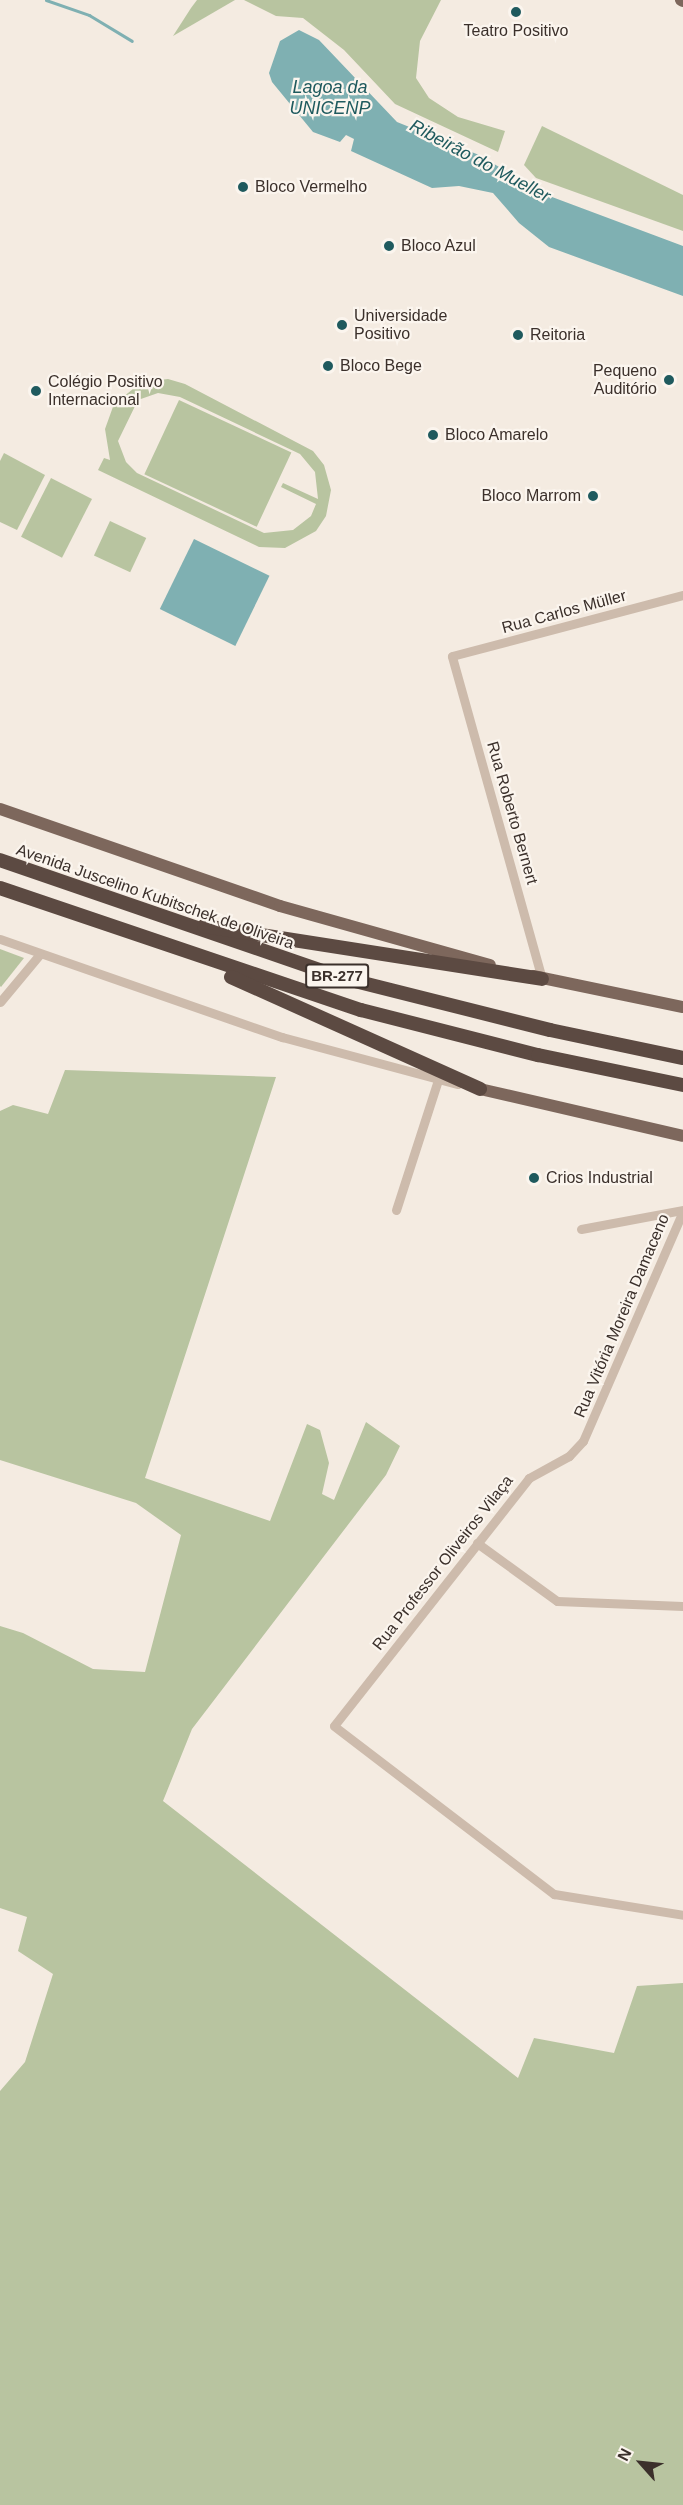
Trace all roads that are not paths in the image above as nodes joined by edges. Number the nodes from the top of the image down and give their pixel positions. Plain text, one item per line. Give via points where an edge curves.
1 (683, 596) edge
2 (452, 656) joint
3 (0, 809) edge
4 (0, 860) edge
5 (0, 888) edge
6 (79, 916) junction
7 (165, 919) junction
8 (0, 939) edge
9 (40, 954) junction
10 (542, 979) junction
11 (0, 1002) edge
12 (683, 1007) edge
13 (683, 1058) edge
14 (438, 1080) junction
15 (683, 1085) edge
16 (480, 1089) junction
17 (680, 1133) edge
18 (396, 1210) dead end
19 (683, 1210) edge
20 (580, 1229) dead end
21 (588, 1433) joint
22 (477, 1544) junction
23 (683, 1606) edge
24 (683, 1915) edge

1 - 2 street, Rua Carlos Müller
2 - 10 street, Rua Roberto Bernert
3 - 10 main road via 341,925
4 - 7 highway, Avenida Juscelino Kubitschek de Oliveira / BR-277
5 - 6 highway, BR-277
6 - 15 highway, BR-277 via 264,980 420,1027
6 - 16 highway via 258,988
7 - 10 highway
7 - 13 highway, Avenida Juscelino Kubitschek de Oliveira / BR-277 via 380,988
8 - 9 street
9 - 11 street
9 - 14 street via 253,1028
10 - 12 main road
14 - 16 street
14 - 18 street
16 - 17 main road via 581,1115
19 - 20 street
19 - 21 street, Rua Vitória Moreira Damaceno
21 - 22 street, Rua Professor Oliveiros Vilaça via 569,1456 529,1478
22 - 23 street via 557,1601
22 - 24 street, Rua Professor Oliveiros Vilaça via 334,1726 554,1894

